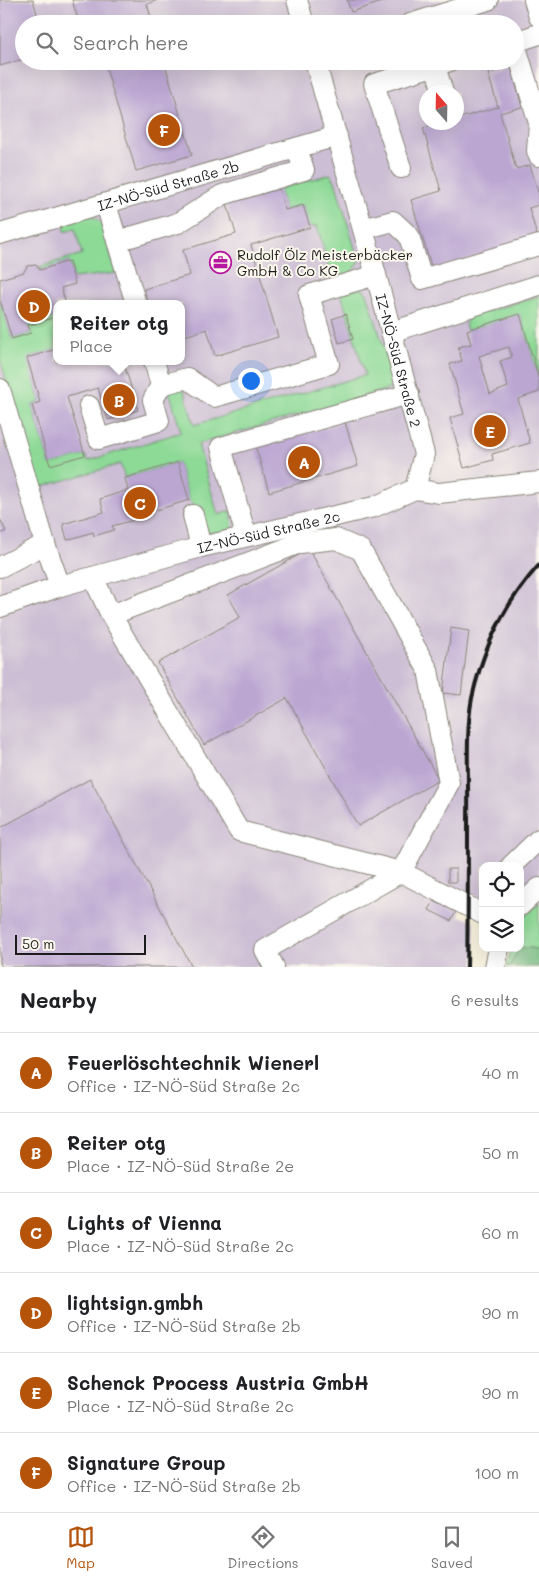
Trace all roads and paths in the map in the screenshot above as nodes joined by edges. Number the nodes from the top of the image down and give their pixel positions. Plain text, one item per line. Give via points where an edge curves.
1 (297, 0) edge
2 (488, 0) edge
3 (534, 0) edge
4 (301, 15) edge
5 (439, 15) edge
6 (539, 16) edge
7 (539, 34) edge
8 (524, 40) edge
9 (318, 70) edge
10 (422, 70) edge
11 (443, 70) edge
12 (523, 70) edge
13 (443, 85) edge
14 (539, 123) edge
15 (337, 136) junction
16 (297, 148) junction
17 (539, 156) edge
18 (401, 168) dead end
19 (106, 204) junction
20 (363, 228) junction
21 (0, 234) edge
22 (117, 241) junction
23 (539, 245) edge
24 (376, 274) junction
25 (539, 285) edge
26 (135, 300) edge
27 (391, 332) junction
28 (155, 365) edge
29 (161, 385) junction
30 (0, 389) edge
31 (409, 394) junction
32 (89, 406) dead end
33 (539, 482) edge
34 (416, 488) junction
35 (192, 515) dead end
36 (246, 536) junction
37 (45, 544) junction
38 (201, 547) junction
39 (0, 567) edge
40 (93, 576) junction
41 (60, 586) junction
42 (0, 607) edge
43 (111, 615) junction
44 (539, 839) edge
45 (515, 862) edge
46 (401, 872) junction
47 (539, 888) edge
48 (524, 902) edge
49 (479, 912) edge
50 (498, 952) edge
51 (274, 967) edge
52 (495, 967) edge

1 - 4 street
2 - 5 street
3 - 6 street
7 - 8 street
9 - 15 street, IZ-NÖ-Süd Straße 2
10 - 18 street via 374,84
11 - 13 street
12 - 14 street
14 - 17 street
15 - 16 street, IZ-NÖ-Süd Straße 2b
15 - 20 street, IZ-NÖ-Süd Straße 2
16 - 19 street, IZ-NÖ-Süd Straße 2b
16 - 22 street via 304,170 222,196 178,222
19 - 21 street, IZ-NÖ-Süd Straße 2b
19 - 22 street
20 - 23 street via 393,221 409,236 422,279
20 - 24 street, IZ-NÖ-Süd Straße 2
22 - 26 street
24 - 27 street, IZ-NÖ-Süd Straße 2
24 - 29 street via 308,295 329,364 214,397 187,378
25 - 27 street
27 - 31 street, IZ-NÖ-Süd Straße 2
28 - 29 street
29 - 32 street via 153,400 159,421 99,439
30 - 37 street
31 - 34 street, IZ-NÖ-Süd Straße 2 via 424,454
31 - 36 street via 221,447
33 - 34 street via 439,493
34 - 36 street, IZ-NÖ-Süd Straße 2c via 374,507
35 - 38 street
36 - 38 street, IZ-NÖ-Süd Straße 2c
37 - 39 street
37 - 41 street
38 - 40 street, IZ-NÖ-Süd Straße 2c
40 - 41 street, IZ-NÖ-Süd Straße 2c
40 - 43 street
41 - 42 street, IZ-NÖ-Süd Straße 2c
43 - 46 street via 239,831
43 - 46 street via 300,543 336,539 361,550 428,670 449,783
44 - 45 street
46 - 49 street
46 - 51 street via 265,950
47 - 48 street
50 - 52 street

